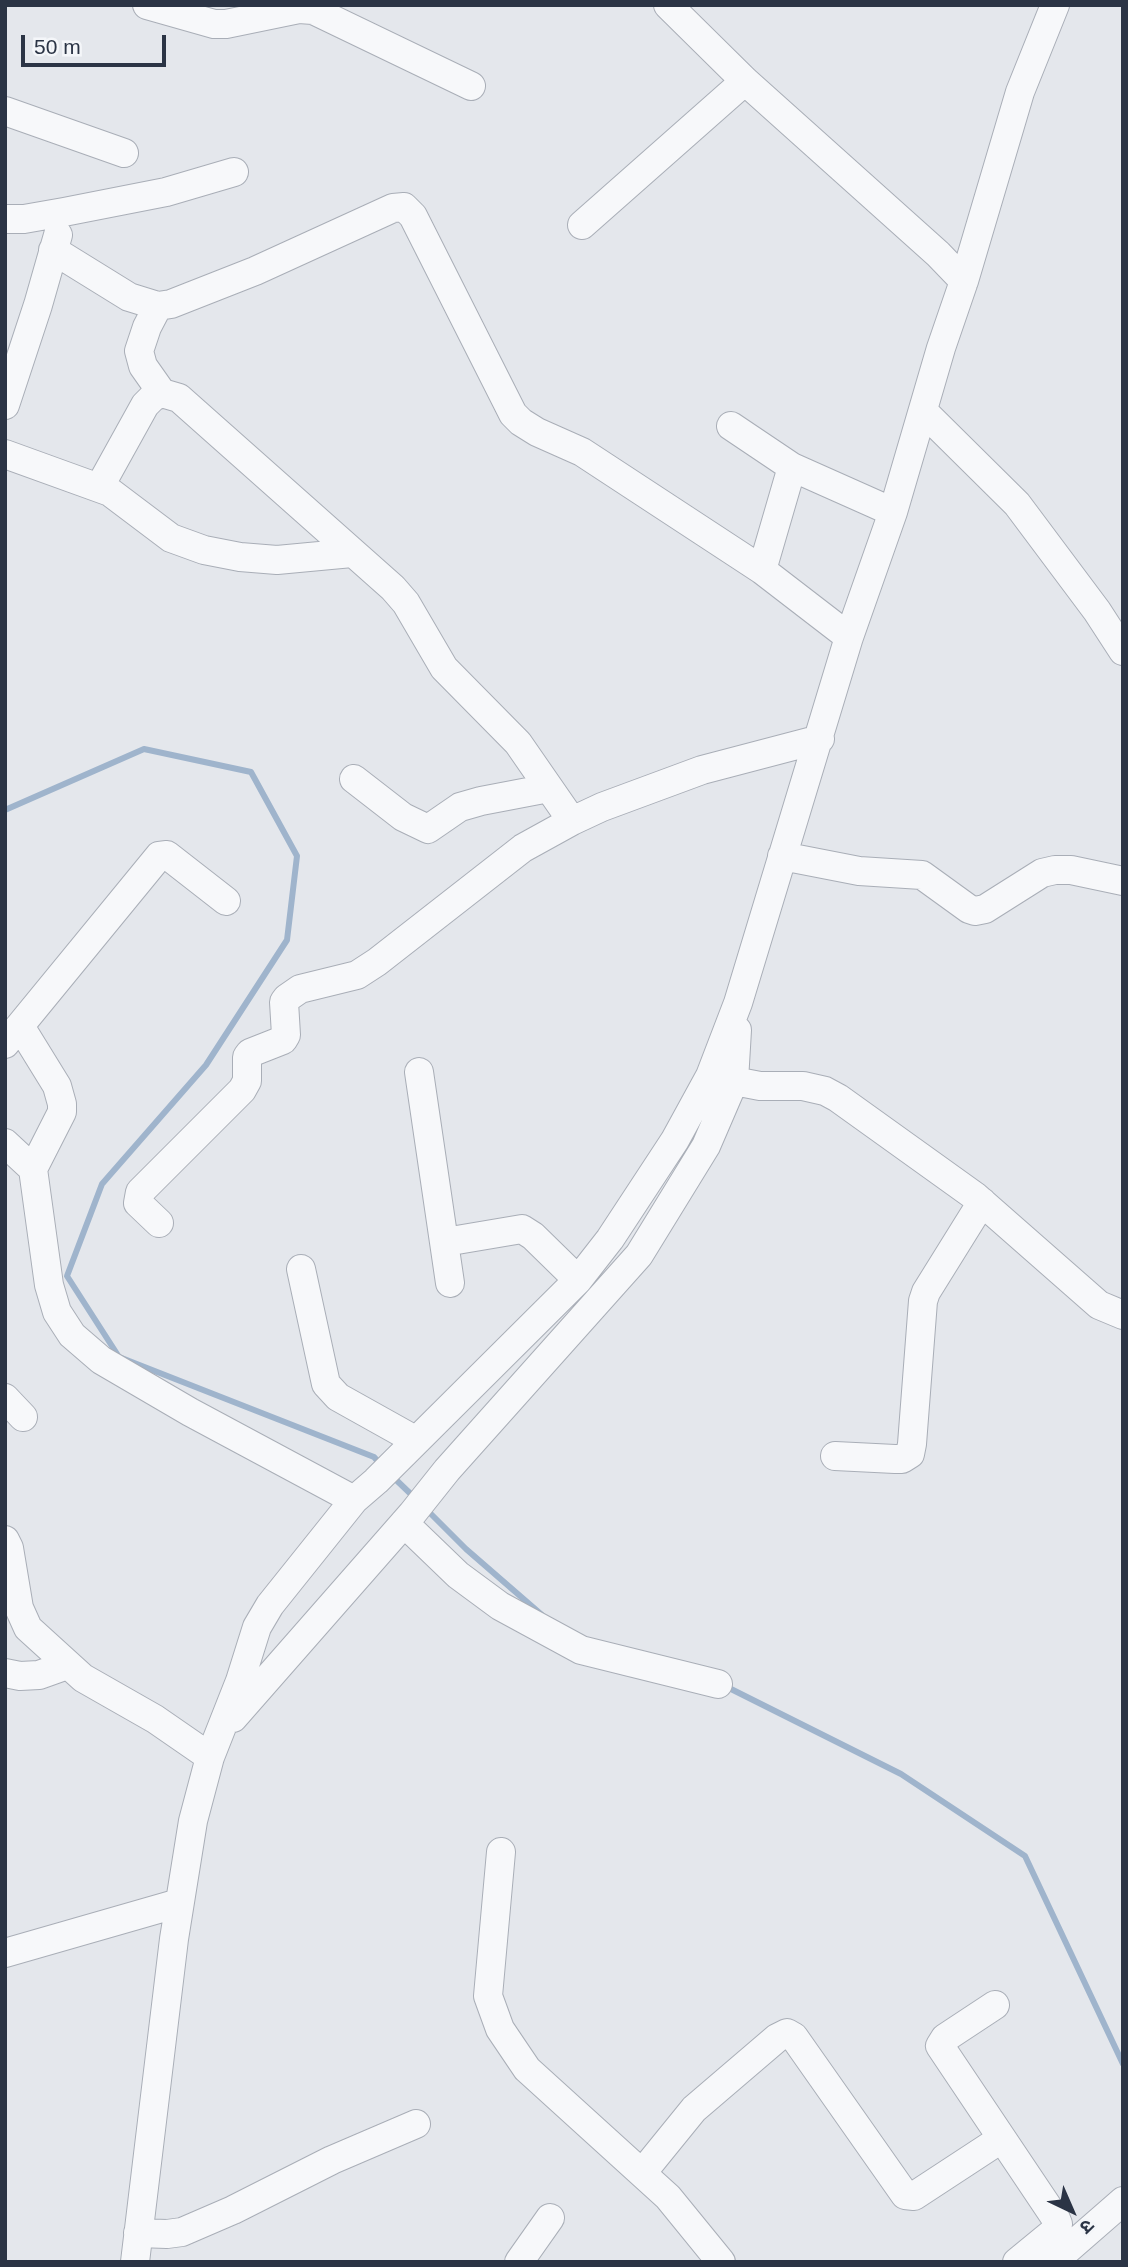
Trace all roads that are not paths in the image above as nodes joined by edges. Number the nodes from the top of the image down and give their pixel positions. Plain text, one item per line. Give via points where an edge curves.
1 (146, 5) edge
2 (1055, 5) edge
3 (681, 9) edge
4 (745, 81) junction
5 (471, 86) dead end
6 (5, 111) edge
7 (124, 153) dead end
8 (234, 172) dead end
9 (64, 212) junction
10 (5, 219) edge
11 (582, 225) dead end
12 (53, 250) junction
13 (964, 281) junction
14 (158, 306) junction
15 (162, 393) junction
16 (5, 405) edge
17 (923, 411) junction
18 (731, 426) dead end
19 (5, 454) edge
20 (792, 467) junction
21 (99, 488) junction
22 (893, 512) junction
23 (352, 553) junction
24 (762, 570) junction
25 (849, 637) junction
26 (1123, 651) edge
27 (820, 739) junction
28 (354, 779) dead end
29 (550, 788) junction
30 (572, 821) junction
31 (782, 856) junction
32 (1123, 881) edge
33 (226, 901) dead end
34 (738, 1003) junction
35 (13, 1035) edge
36 (419, 1072) dead end
37 (734, 1080) junction
38 (5, 1143) edge
39 (33, 1169) junction
40 (982, 1202) junction
41 (159, 1223) dead end
42 (445, 1242) junction
43 (301, 1269) dead end
44 (578, 1280) junction
45 (450, 1283) dead end
46 (1123, 1315) edge
47 (408, 1447) junction
48 (835, 1456) dead end
49 (354, 1500) junction
50 (408, 1518) junction
51 (5, 1540) edge
52 (67, 1665) junction
53 (5, 1673) edge
54 (718, 1684) dead end
55 (216, 1745) junction
56 (501, 1852) dead end
57 (179, 1903) junction
58 (5, 1953) edge
59 (995, 2005) dead end
60 (416, 2124) dead end
61 (1001, 2139) junction
62 (642, 2173) junction
63 (1123, 2201) edge
64 (550, 2218) dead end
65 (138, 2233) junction
66 (711, 2257) edge
67 (135, 2262) edge
68 (519, 2262) edge
69 (1017, 2262) edge
70 (1053, 2262) edge

1 - 5 street via 214,24 313,10
2 - 13 street via 1020,92
3 - 4 street
4 - 11 street
4 - 13 street
6 - 7 street
8 - 9 street via 166,192
9 - 10 street
9 - 12 street
12 - 14 street via 129,297
12 - 16 street
13 - 17 street
14 - 15 street via 138,351
14 - 24 street via 255,271 404,207 416,222 513,414 537,432 582,452
15 - 21 street via 145,405
15 - 23 street via 179,398
17 - 22 street
17 - 26 street via 1017,504
18 - 20 street
19 - 21 street
20 - 22 street
20 - 24 street
21 - 23 street via 171,538 204,550 277,560
22 - 25 street
23 - 29 street via 406,603 444,668 518,743
24 - 25 street
25 - 27 street
27 - 30 street via 702,770
27 - 31 street
28 - 29 street via 403,817 428,829 460,807
29 - 30 street
30 - 41 street via 523,848 357,975 300,989 287,998 283,1040 250,1053 242,1090 139,1192 138,1203
31 - 32 street via 859,871 922,875 975,911 1055,870
31 - 34 street
33 - 35 street via 167,855 159,856
34 - 37 street
34 - 44 street via 710,1076 675,1140
35 - 39 street via 57,1086 62,1104
36 - 42 street
37 - 40 street via 760,1086 803,1086 831,1094
37 - 50 street via 706,1146 639,1255
38 - 39 street
39 - 49 street via 49,1285 57,1312 72,1335 101,1360 167,1399
40 - 46 street via 1099,1305
40 - 48 street via 923,1301 910,1454 902,1459
42 - 44 street via 522,1229
42 - 45 street
43 - 47 street via 326,1384
44 - 47 street
47 - 49 street
49 - 55 street via 262,1618
50 - 54 street via 458,1575 580,1650
50 - 55 street
51 - 52 street via 19,1608 28,1628
52 - 53 street via 39,1675
52 - 55 street via 155,1719
55 - 57 street via 196,1809
56 - 62 street via 488,1996 500,2029 527,2069
57 - 58 street
57 - 65 street
59 - 61 street via 940,2046
60 - 65 street via 182,2232
61 - 62 street via 909,2197 787,2033 694,2109
61 - 69 street via 1058,2224
62 - 66 street via 668,2197
63 - 70 street
64 - 68 street
65 - 67 street

